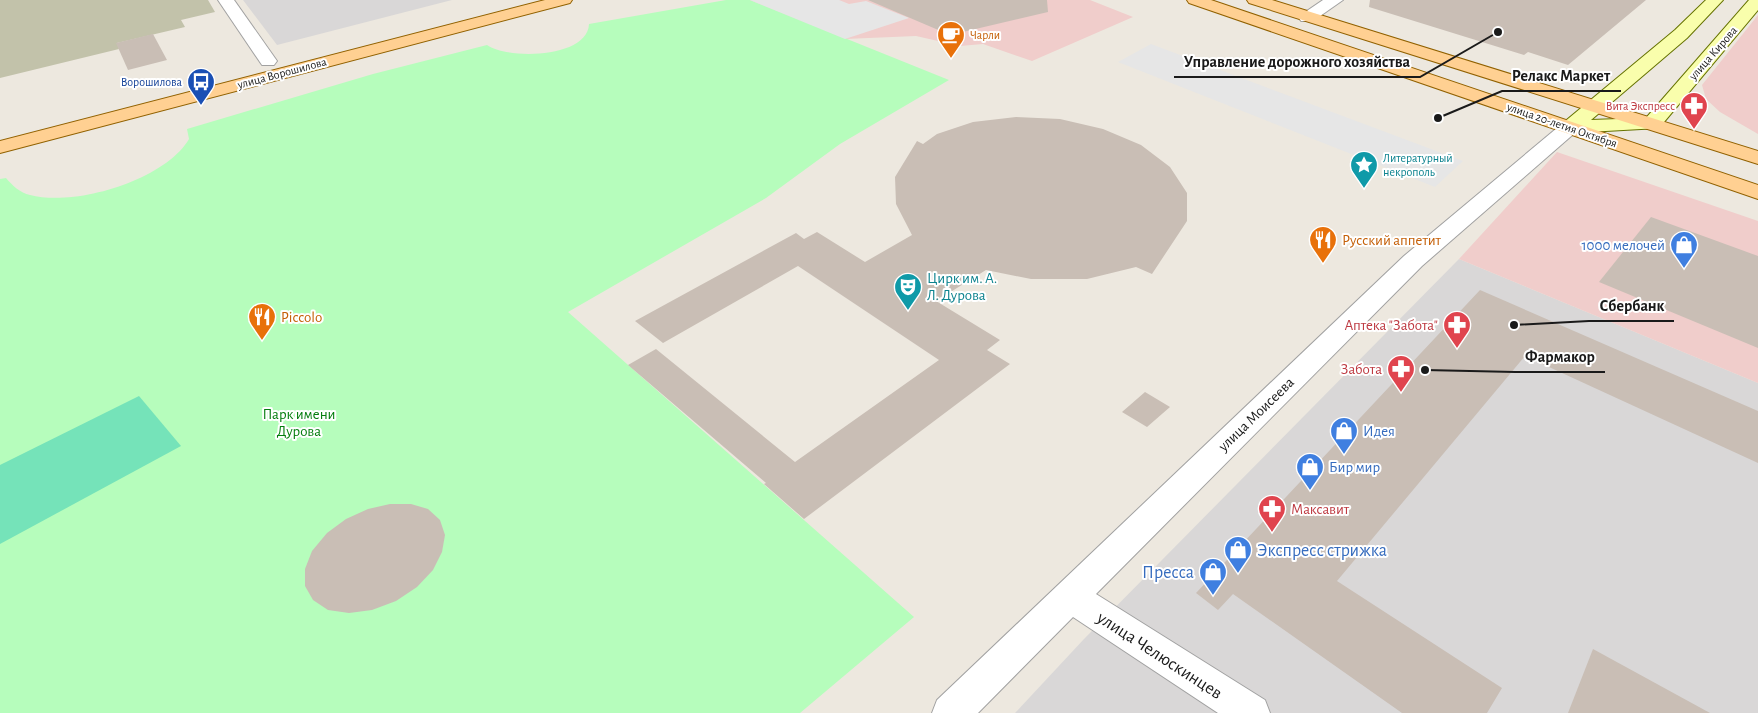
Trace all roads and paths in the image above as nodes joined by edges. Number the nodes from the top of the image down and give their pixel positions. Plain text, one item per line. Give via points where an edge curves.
1 (226, 0) edge
2 (508, 0) edge
3 (572, 0) edge
4 (1195, 0) edge
5 (1255, 0) edge
6 (1335, 0) edge
7 (1716, 0) edge
8 (1758, 0) edge
9 (557, 2) edge
10 (1307, 17) junction
11 (268, 61) junction
12 (1596, 108) junction
13 (1652, 124) junction
14 (1570, 127) junction
15 (0, 130) edge
16 (0, 147) edge
17 (1758, 158) edge
18 (1758, 192) edge
19 (1069, 596) junction
20 (952, 713) edge
21 (1251, 713) edge

1 - 11 street
2 - 11 main road, улица Ворошилова
3 - 9 main road, улица Ворошилова
4 - 14 main road, улица 20-летия Октября
5 - 10 main road, улица 20-летия Октября
6 - 10 street
7 - 12 main road
8 - 13 main road, улица Кирова
9 - 16 main road, улица Ворошилова
10 - 12 main road, улица 20-летия Октября
11 - 15 main road, улица Ворошилова
12 - 13 main road, улица 20-летия Октября
12 - 14 main road
13 - 14 main road
13 - 17 main road, улица 20-летия Октября
14 - 18 main road, улица 20-летия Октября
14 - 19 street, улица Моисеева via 1436,238
19 - 20 street, улица Моисеева
19 - 21 street, улица Челюскинцев

